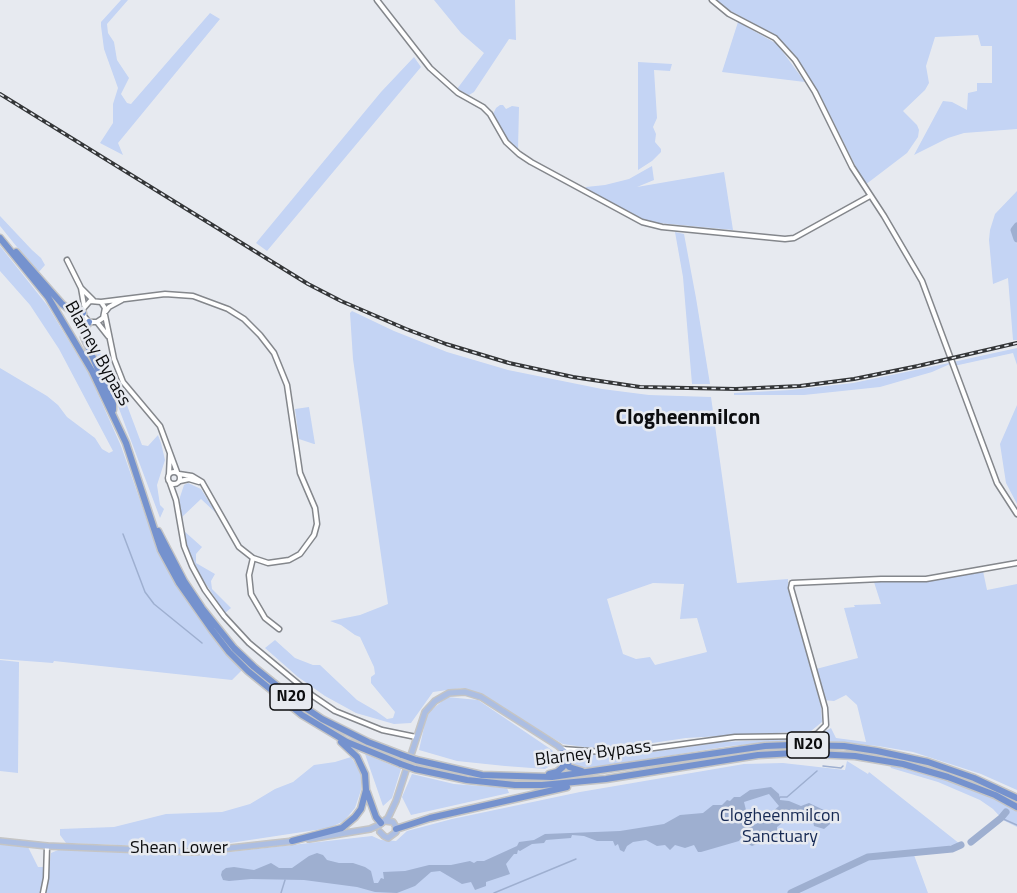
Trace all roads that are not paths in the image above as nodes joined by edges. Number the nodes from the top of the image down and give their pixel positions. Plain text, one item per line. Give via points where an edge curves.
1 (377, 0) edge
2 (712, 0) edge
3 (870, 196) junction
4 (0, 238) edge
5 (67, 260) dead end
6 (81, 288) junction
7 (125, 299) junction
8 (94, 300) junction
9 (101, 302) junction
10 (84, 309) junction
11 (105, 313) junction
12 (90, 322) junction
13 (97, 322) junction
14 (111, 344) junction
15 (112, 413) junction
16 (171, 453) junction
17 (178, 473) junction
18 (169, 474) junction
19 (179, 481) junction
20 (170, 483) junction
21 (202, 483) junction
22 (176, 500) junction
23 (1017, 514) edge
24 (151, 516) junction
25 (253, 558) junction
26 (1017, 563) edge
27 (279, 628) dead end
28 (302, 715) junction
29 (416, 737) junction
30 (562, 751) junction
31 (592, 772) junction
32 (531, 777) junction
33 (606, 779) junction
34 (366, 790) junction
35 (1017, 798) edge
36 (396, 801) junction
37 (1017, 807) edge
38 (382, 823) junction
39 (395, 826) junction
40 (380, 832) junction
41 (347, 834) junction
42 (0, 841) edge
43 (292, 841) junction
44 (47, 846) junction
45 (43, 893) edge

1 - 3 street via 430,68 458,93 483,107 506,142 519,154 642,222 794,238
2 - 3 street via 784,47 815,92
3 - 23 street via 922,281 997,483
4 - 10 highway via 62,304 70,310
4 - 15 highway, Blarney Bypass / N20 via 64,322
5 - 6 street
6 - 8 street
6 - 10 street
7 - 9 street
7 - 11 street
7 - 25 street via 168,294 193,296 217,304 244,319 266,341 278,361 290,395 300,473 315,508 317,524 308,545 290,560 268,563
8 - 9 street
8 - 10 street
9 - 11 street
10 - 12 street
11 - 13 street
11 - 14 street
12 - 13 street
12 - 15 highway via 84,337 113,404
13 - 14 street
14 - 16 street via 123,382 160,426
15 - 24 highway, Blarney Bypass / N20
16 - 17 street
16 - 18 street
17 - 18 street
17 - 19 street
17 - 21 street
18 - 20 street
19 - 20 street
19 - 21 street
19 - 22 street
20 - 22 street
21 - 25 street via 239,547
22 - 29 street via 184,546 199,579 224,616 249,643 336,711 382,730
24 - 28 highway, Blarney Bypass / N20 via 161,549 200,615 248,671
24 - 32 highway, Blarney Bypass / N20, bridge via 192,594 234,648 291,698 368,742 416,760 482,775
25 - 27 street via 249,575 251,594 265,618
26 - 30 street via 926,579 792,583 825,708 826,725 817,734 735,737 617,753
28 - 33 highway, Blarney Bypass / N20, bridge via 347,742 401,764 467,780 515,785
28 - 34 highway via 353,751 365,774
29 - 30 main road via 430,705 459,692 481,697
29 - 36 main road
30 - 31 highway via 570,768
30 - 32 highway via 563,765 559,771
31 - 32 highway, Blarney Bypass / N20
31 - 35 highway, Blarney Bypass / N20 via 765,747 844,746 928,762
33 - 37 highway, Blarney Bypass / N20 via 758,755 855,756 948,777
33 - 39 highway
34 - 38 highway
34 - 43 highway via 360,809 348,823 334,831
36 - 38 main road
36 - 39 main road
38 - 39 main road via 388,820
38 - 40 main road
38 - 41 main road, Shean Lower
39 - 40 main road via 395,834 388,837
40 - 41 main road, Shean Lower
41 - 43 main road, Shean Lower
42 - 44 main road, Shean Lower
43 - 44 main road, Shean Lower via 205,852
44 - 45 street

